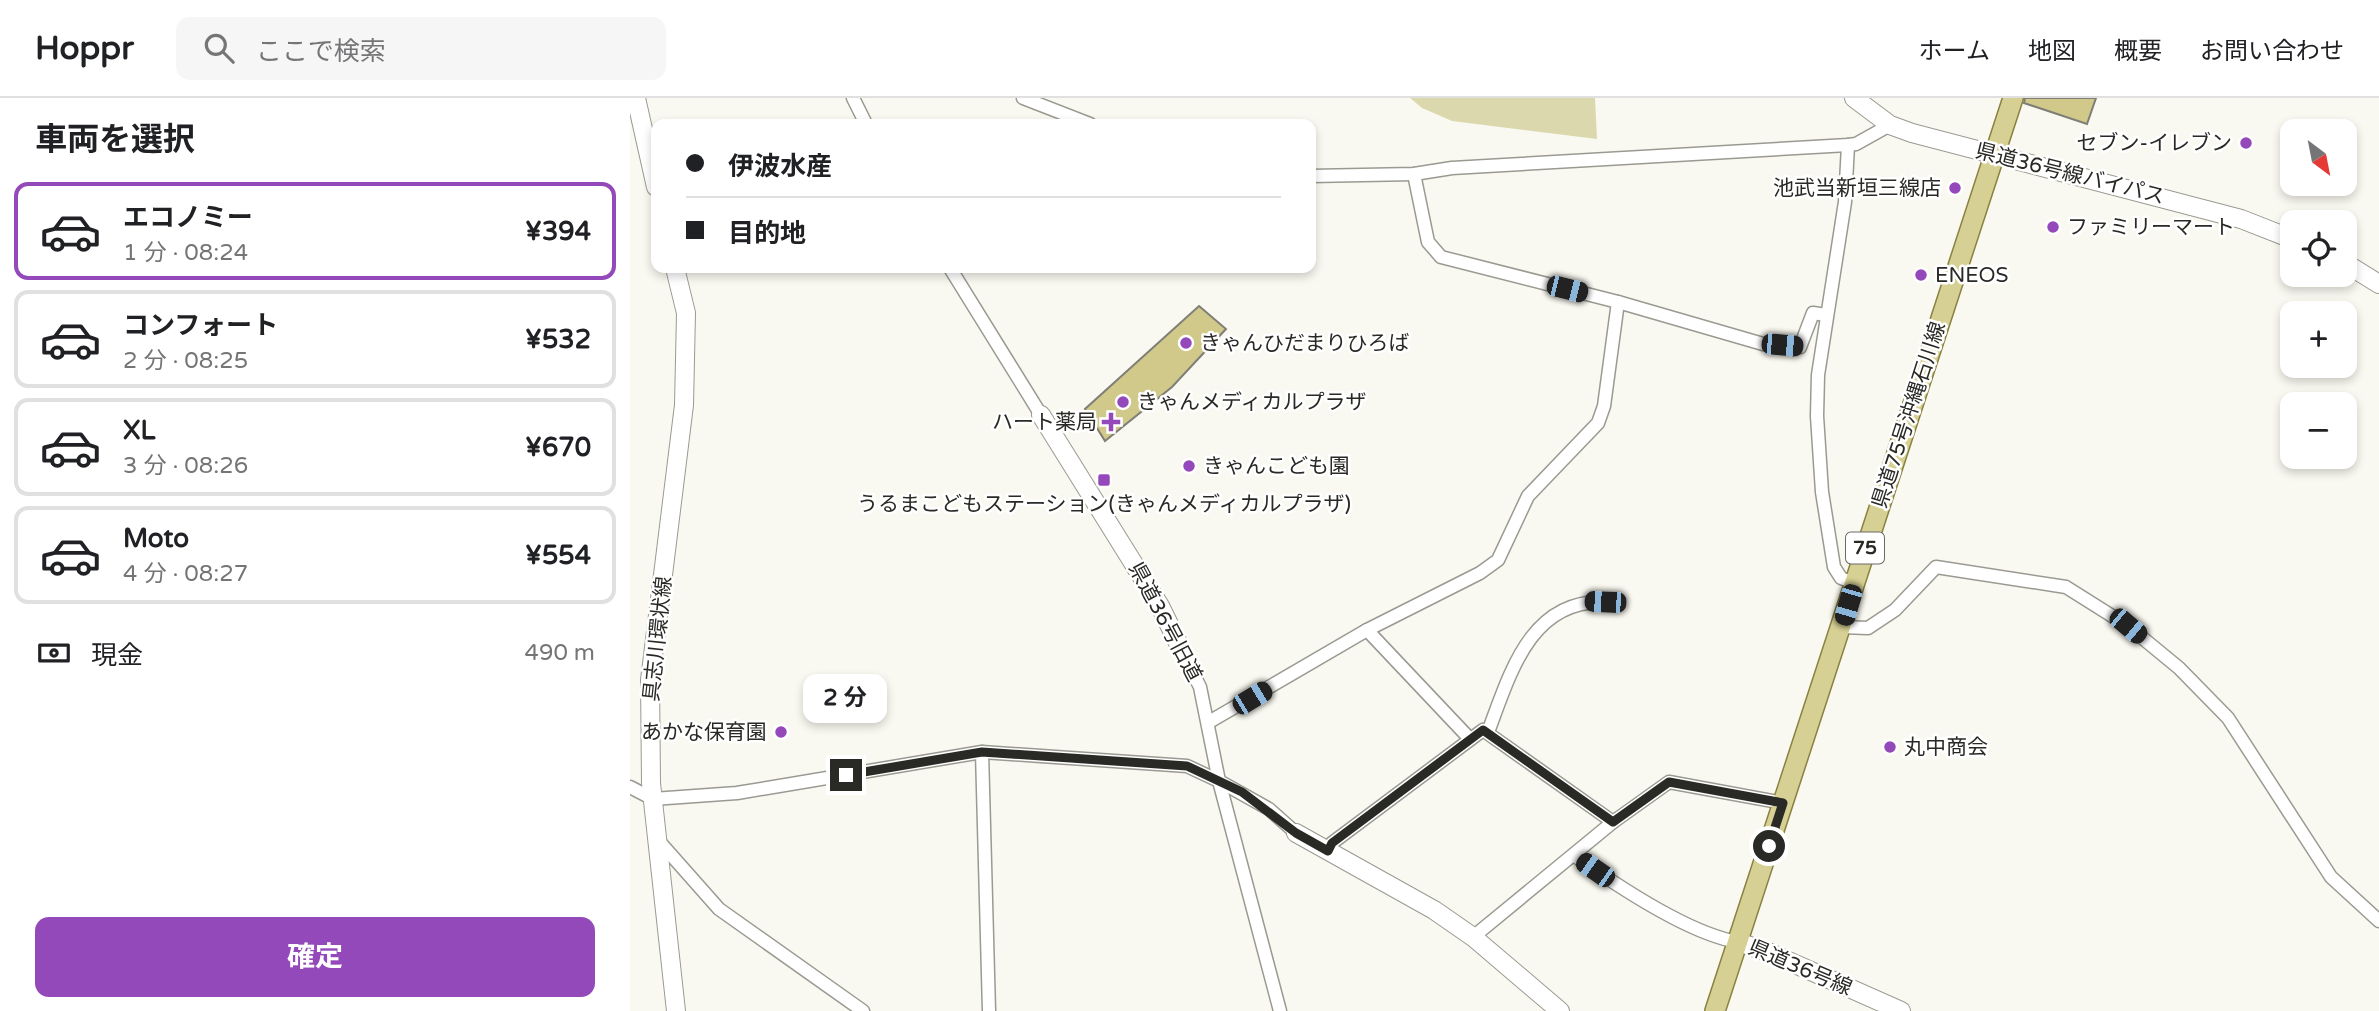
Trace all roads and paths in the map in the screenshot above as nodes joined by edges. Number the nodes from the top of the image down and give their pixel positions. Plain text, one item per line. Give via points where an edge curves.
1 (636, 98) edge
2 (853, 98) edge
3 (1023, 98) edge
4 (1853, 98) edge
5 (2013, 98) edge
6 (864, 119) edge
7 (1077, 119) edge
8 (1890, 125) junction
9 (1848, 145) junction
10 (1994, 155) junction
11 (651, 165) edge
12 (1414, 174) junction
13 (1316, 176) edge
14 (2280, 235) edge
15 (2357, 270) edge
16 (676, 273) edge
17 (953, 273) edge
18 (2379, 284) edge
19 (1618, 302) junction
20 (1826, 316) junction
21 (1041, 415) joint
22 (1854, 583) junction
23 (1605, 602) dead end
24 (1841, 626) junction
25 (1367, 630) junction
26 (1185, 657) joint
27 (1209, 722) junction
28 (1488, 732) junction
29 (1470, 740) junction
30 (982, 752) junction
31 (1219, 781) junction
32 (630, 787) edge
33 (653, 799) junction
34 (1783, 803) junction
35 (1613, 822) junction
36 (1296, 833) joint
37 (657, 838) junction
38 (1328, 851) junction
39 (1575, 856) junction
40 (2379, 921) edge
41 (1473, 937) junction
42 (1738, 942) junction
43 (676, 1011) edge
44 (863, 1011) edge
45 (989, 1011) edge
46 (1280, 1011) edge
47 (1560, 1011) edge
48 (1715, 1011) edge
49 (1901, 1011) edge

1 - 11 main road
2 - 6 street
3 - 7 street
4 - 8 main road, 県道36号線バイパス
5 - 10 main road, 県道75号沖縄石川線 / 75
8 - 9 street
8 - 10 main road, 県道36号線バイパス
9 - 12 street
9 - 20 street via 1845,202
10 - 14 main road, 県道36号線バイパス via 2229,216
10 - 22 main road, 県道75号沖縄石川線 / 75
12 - 13 street
12 - 19 street via 1428,242 1441,257
15 - 18 main road
16 - 33 main road, 具志川環状線 via 685,313 684,405 650,680
17 - 21 street, 県道36号旧道
19 - 20 street via 1763,344 1800,347 1813,313
19 - 25 street via 1598,423 1528,496 1498,560
20 - 22 street via 1818,375 1822,492 1833,566 1841,578
21 - 26 main road, 県道36号旧道 via 1160,606
22 - 24 main road, 県道75号沖縄石川線 / 75
23 - 28 street via 1565,606 1548,618 1510,671
24 - 34 main road, 県道75号沖縄石川線 / 75
24 - 40 street via 1868,628 1895,610 1936,567 2066,587 2128,626 2179,668 2228,718 2331,877
25 - 27 street
25 - 29 street
26 - 27 street, 県道36号旧道 via 1200,687
27 - 31 street, 県道36号旧道
28 - 29 street via 1483,730
28 - 35 street
29 - 38 street via 1332,843
30 - 31 street via 1187,766
30 - 33 street via 737,793
30 - 45 street
31 - 36 street via 1269,810
31 - 46 street, 県道36号旧道
32 - 33 street
33 - 37 main road, 具志川環状線
34 - 35 street via 1669,782
34 - 42 main road, 県道75号沖縄石川線 / 75
35 - 39 street
36 - 38 main road
37 - 43 main road, 具志川環状線
37 - 44 street via 719,909
38 - 41 main road
39 - 41 street
39 - 42 street via 1684,923
41 - 47 main road
42 - 48 main road, 県道75号沖縄石川線 / 75
42 - 49 main road, 県道36号線

